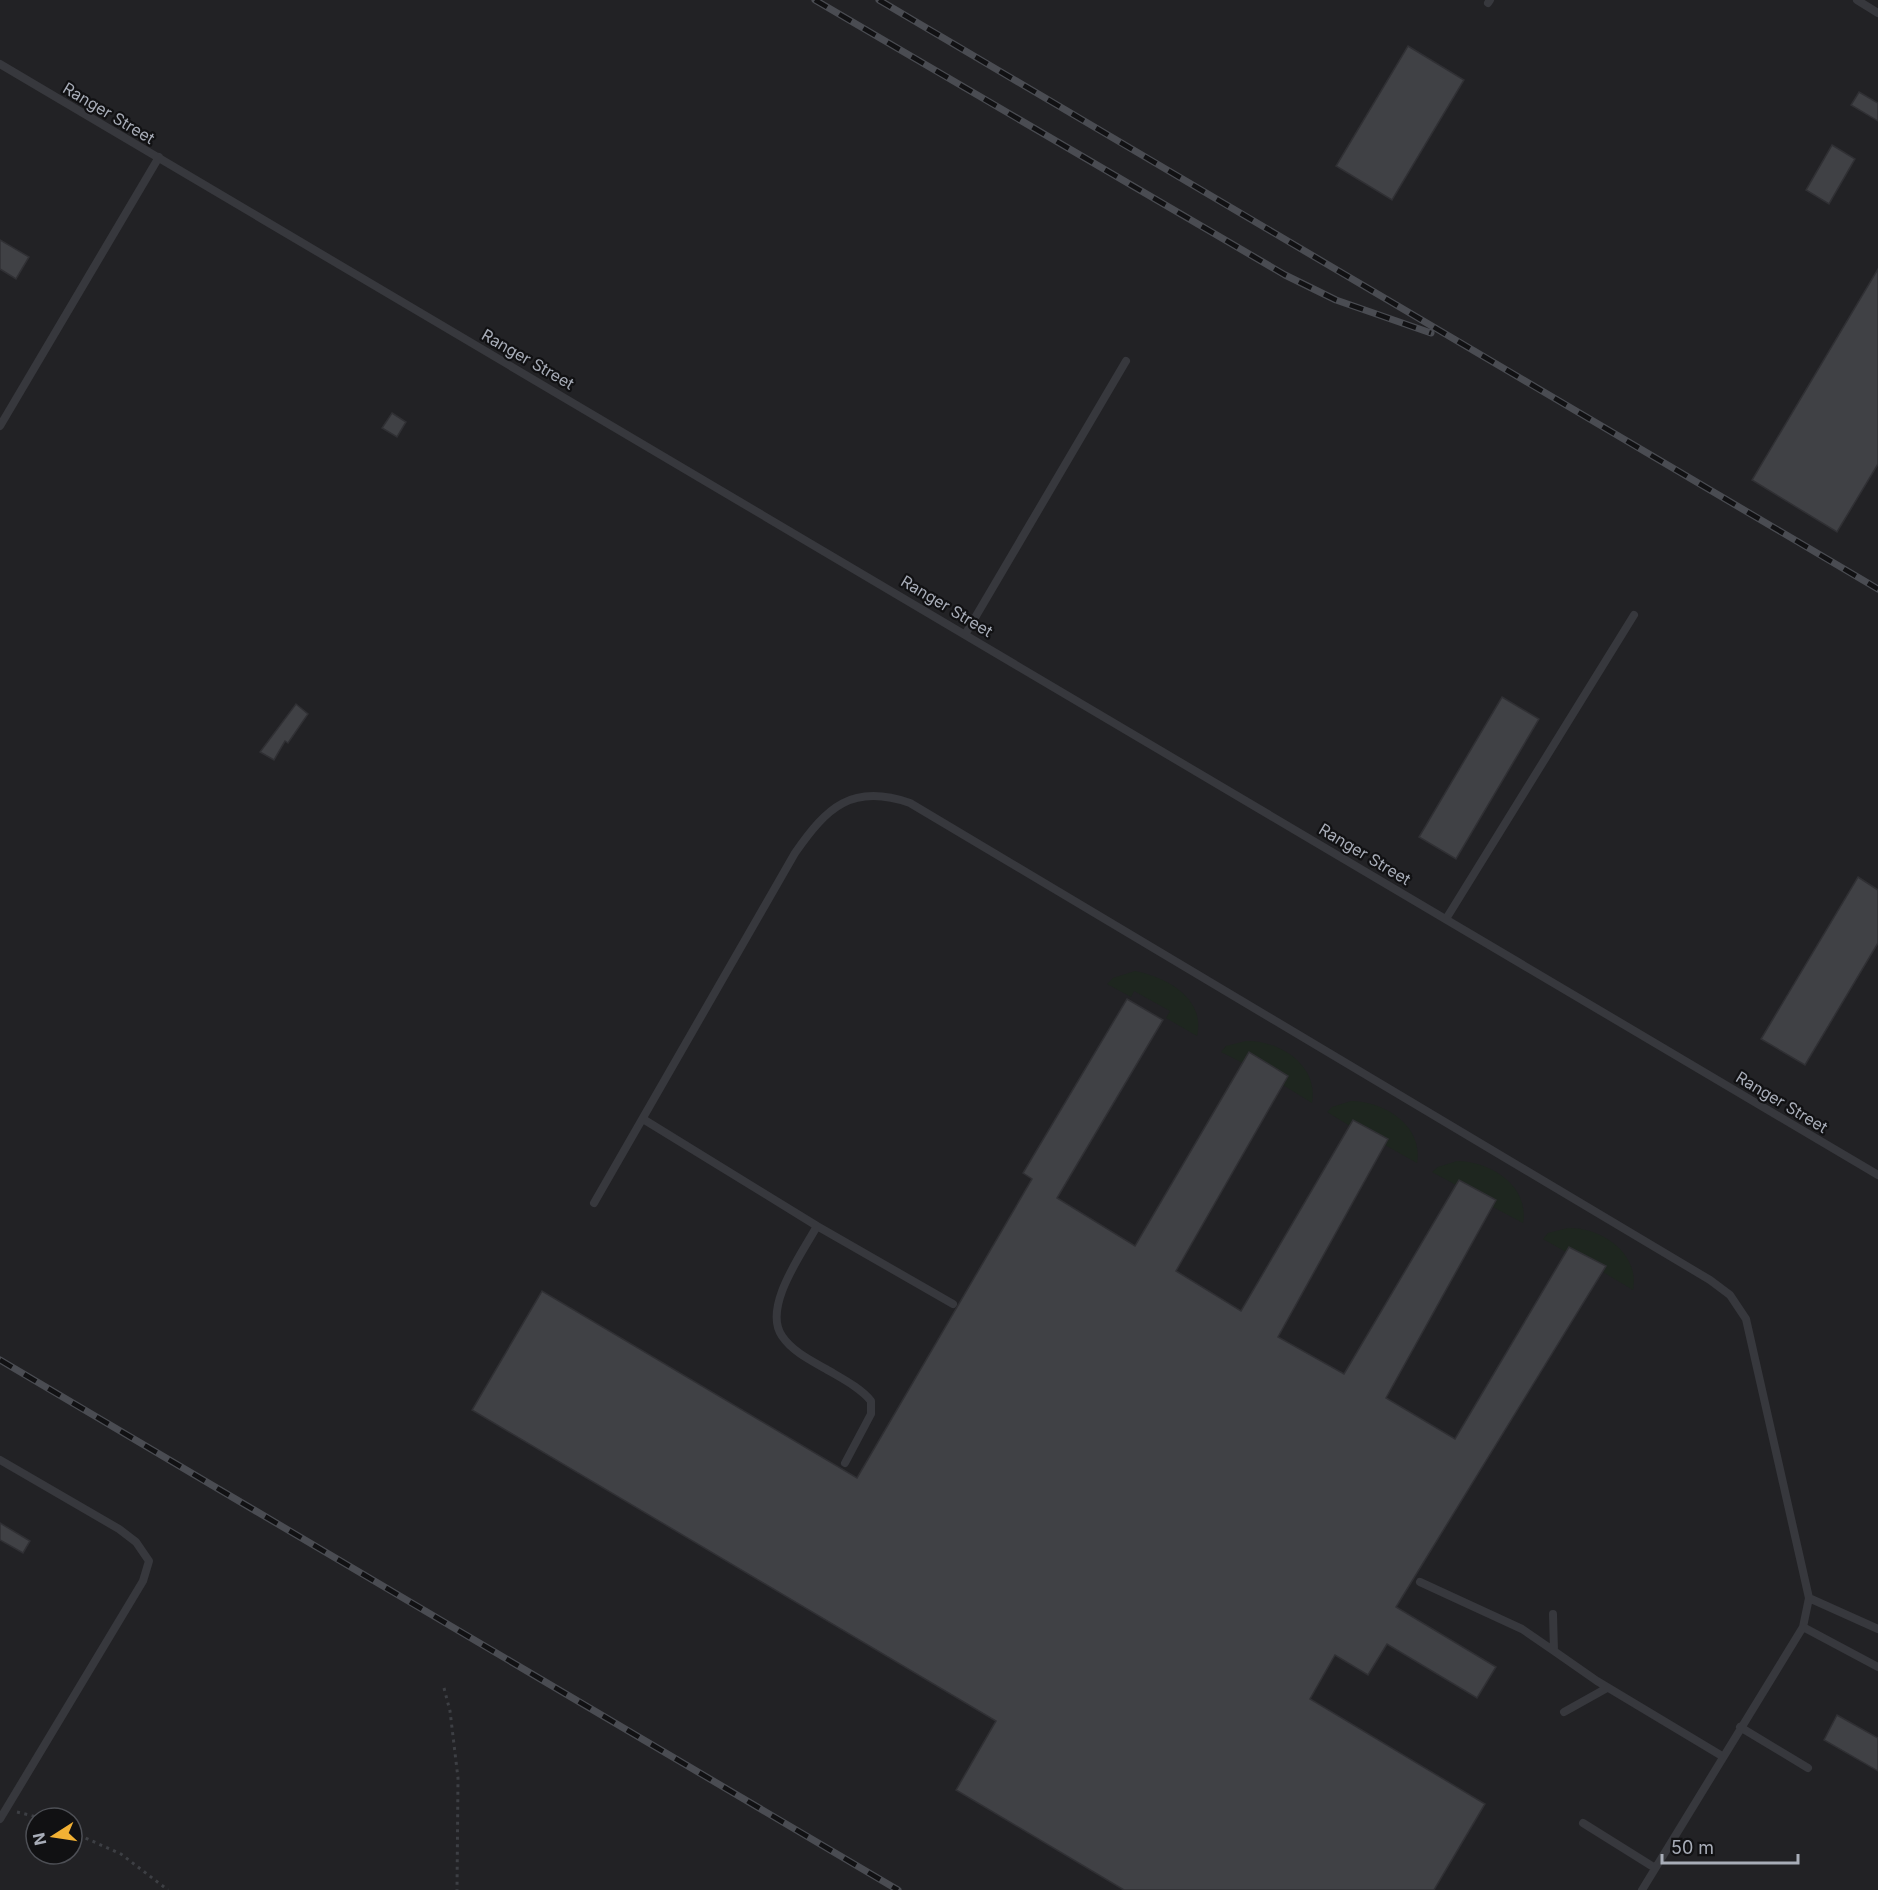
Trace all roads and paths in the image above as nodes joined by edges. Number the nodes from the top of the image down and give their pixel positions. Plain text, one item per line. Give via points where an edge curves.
1 (1857, 0) edge
2 (1878, 13) edge
3 (0, 64) edge
4 (159, 157) junction
5 (1126, 361) dead end
6 (0, 426) edge
7 (1634, 615) dead end
8 (966, 633) junction
9 (1446, 919) junction
10 (643, 1119) junction
11 (1878, 1175) edge
12 (594, 1203) dead end
13 (817, 1226) junction
14 (952, 1304) dead end
15 (0, 1460) edge
16 (845, 1463) dead end
17 (1420, 1582) dead end
18 (1809, 1598) junction
19 (1553, 1614) dead end
20 (1803, 1627) junction
21 (1878, 1629) edge
22 (1554, 1651) junction
23 (1878, 1667) edge
24 (444, 1688) dead end
25 (1607, 1688) junction
26 (1564, 1712) dead end
27 (1740, 1727) junction
28 (1722, 1756) junction
29 (1808, 1768) dead end
30 (6, 1809) junction
31 (24, 1814) edge
32 (0, 1819) edge
33 (1583, 1823) dead end
34 (84, 1837) edge
35 (1655, 1868) junction
36 (168, 1890) edge
37 (457, 1890) edge
38 (1642, 1890) edge

1 - 2 lane
3 - 4 lane, Ranger Street
4 - 6 lane
4 - 8 lane, Ranger Street
5 - 8 lane
7 - 9 lane
8 - 9 lane, Ranger Street
9 - 11 lane, Ranger Street
10 - 12 lane
10 - 13 lane
10 - 18 lane via 814,826 828,810 868,794 910,802 1730,1295 1746,1319
13 - 14 lane
13 - 16 lane via 779,1298 776,1323 781,1335 803,1356 871,1401 871,1414
15 - 30 lane via 119,1529 136,1542 149,1561 143,1581
17 - 22 lane via 1522,1629
18 - 20 lane
18 - 21 lane
19 - 22 lane
20 - 23 lane
20 - 27 lane
22 - 25 lane
24 - 37 path via 458,1778
25 - 26 lane
25 - 28 lane
27 - 28 lane
27 - 29 lane
28 - 35 lane
30 - 31 path
30 - 32 lane
33 - 35 lane
34 - 36 path via 121,1854
35 - 38 lane

